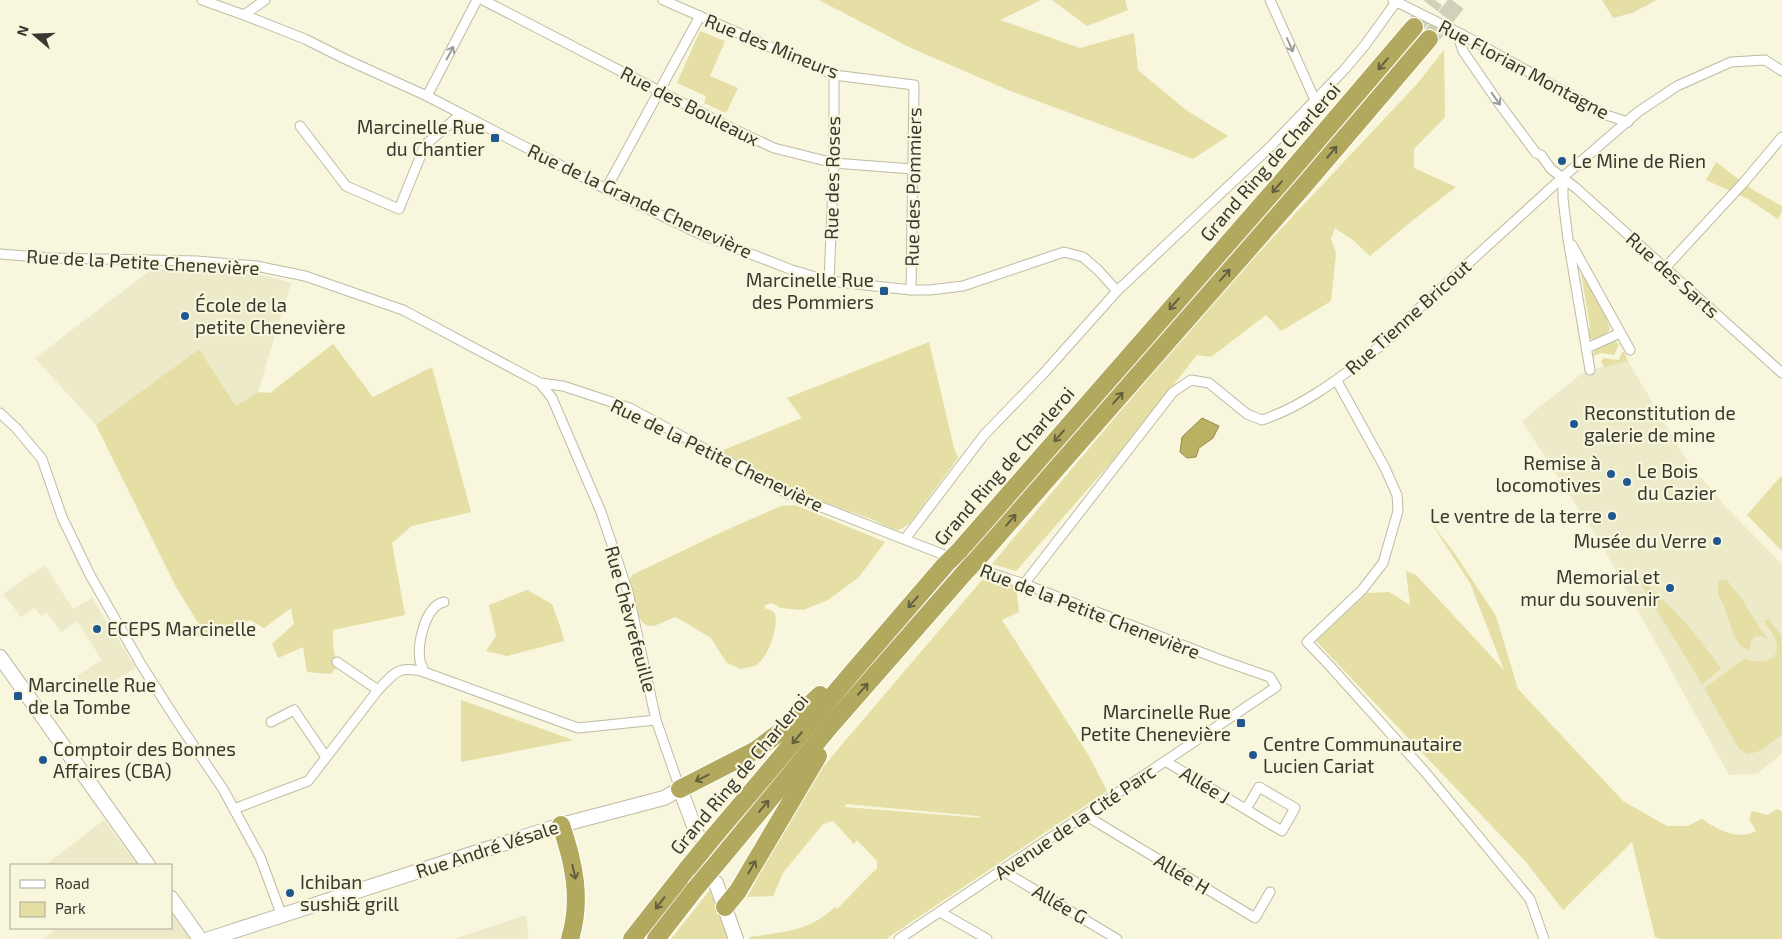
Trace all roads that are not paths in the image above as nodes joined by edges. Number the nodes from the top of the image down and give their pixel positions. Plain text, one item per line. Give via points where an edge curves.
1 (202, 0) edge
2 (265, 0) edge
3 (477, 0) edge
4 (483, 0) edge
5 (663, 0) edge
6 (1270, 0) edge
7 (1395, 1) edge
8 (244, 15) junction
9 (700, 16) junction
10 (1414, 27) tunnel mouth
11 (1464, 35) junction
12 (1429, 39) tunnel mouth
13 (1782, 71) edge
14 (834, 75) junction
15 (914, 85) joint
16 (659, 91) junction
17 (427, 96) junction
18 (1315, 100) junction
19 (461, 114) junction
20 (1628, 122) junction
21 (300, 126) dead end
22 (1782, 137) edge
23 (834, 163) junction
24 (912, 169) junction
25 (1564, 177) junction
26 (606, 189) junction
27 (1568, 239) junction
28 (0, 254) edge
29 (1665, 268) junction
30 (829, 281) junction
31 (911, 290) junction
32 (1117, 291) junction
33 (1620, 333) junction
34 (1586, 348) junction
35 (1630, 350) dead end
36 (1590, 370) dead end
37 (1782, 373) edge
38 (1336, 381) junction
39 (540, 383) junction
40 (0, 413) edge
41 (905, 539) junction
42 (1024, 584) junction
43 (444, 602) dead end
44 (0, 657) edge
45 (337, 662) dead end
46 (424, 672) junction
47 (851, 674) junction
48 (1276, 687) joint
49 (378, 690) junction
50 (656, 720) junction
51 (271, 722) dead end
52 (831, 726) junction
53 (326, 758) junction
54 (1165, 761) junction
55 (680, 789) junction
56 (234, 809) junction
57 (1246, 809) junction
58 (1085, 815) junction
59 (560, 825) junction
60 (697, 834) dead end
61 (147, 864) edge
62 (1002, 871) junction
63 (716, 883) dead end
64 (1270, 892) dead end
65 (172, 899) edge
66 (725, 907) junction
67 (940, 912) junction
68 (282, 916) junction
69 (200, 939) edge
70 (209, 939) edge
71 (570, 939) edge
72 (632, 939) edge
73 (656, 939) edge
74 (736, 939) edge
75 (899, 939) edge
76 (987, 939) edge
77 (1117, 939) edge
78 (1544, 939) edge

1 - 8 street, Rue de la Grande Chenevière
2 - 8 street
17 -> 3 street
4 - 16 street, Rue des Bouleaux
5 - 9 street, Rue des Mineurs
6 -> 18 street
7 - 11 street, Rue Florian Montagne
7 - 18 street via 1365,45
8 - 17 street, Rue de la Grande Chenevière via 305,39
9 - 14 street, Rue des Mineurs
9 - 16 street
10 -> 47 highway, Grand Ring de Charleroi, bridge
11 - 20 street, Rue Florian Montagne via 1606,115
11 -> 25 street, Rue des Sarts via 1460,42 1462,50 1494,97 1536,153
52 -> 12 highway, Grand Ring de Charleroi, bridge
13 - 20 street, Rue Tienne Bricout via 1765,60 1731,62 1677,86
14 - 15 street, Rue des Mineurs
14 - 23 street, Rue des Roses
15 - 24 street, Rue des Pommiers
16 - 23 street, Rue des Bouleaux via 774,148
16 - 26 street
17 - 19 street, Rue de la Grande Chenevière
18 - 32 street via 1271,146
19 - 21 street via 425,145 399,209 346,186
19 - 26 street, Rue de la Grande Chenevière
20 - 25 street, Rue Tienne Bricout
22 - 29 street
23 - 24 street, Rue des Bouleaux
23 - 30 street, Rue des Roses
24 - 31 street, Rue des Pommiers
25 - 27 street
25 - 29 street, Rue des Sarts
25 - 38 street, Rue Tienne Bricout via 1416,311 1403,327
26 - 30 street, Rue de la Grande Chenevière via 700,234
27 - 33 street
27 - 34 street
28 - 39 street, Rue de la Petite Chenevière via 197,261 256,266 306,276 403,310
29 - 37 street, Rue des Sarts
30 - 31 street, Rue de la Grande Chenevière
31 - 32 street, Rue de la Grande Chenevière via 963,286 1064,252 1083,257
32 - 41 street via 984,435
33 - 34 street
33 - 35 street
34 - 36 street
38 - 42 street, Rue Tienne Bricout via 1279,415 1262,420 1248,414 1209,383 1191,380 1173,392
38 - 78 street via 1385,468 1397,495 1398,511 1383,563 1362,590 1307,642 1426,773 1530,899
39 - 41 street, Rue de la Petite Chenevière via 563,386 630,408 788,494
39 - 50 street, Rue Chèvrefeuille via 552,398 601,512 628,592
40 - 56 street via 42,459 62,517 90,575 135,654
41 - 42 street, Rue de la Petite Chenevière
42 - 48 street, Rue de la Petite Chenevière via 1270,677
43 - 46 street via 438,603 424,626 420,661
44 - 61 street
45 - 49 street
46 - 49 street via 403,668
46 - 50 street via 578,728
47 -> 55 highway via 828,687 756,750
47 -> 72 highway, Grand Ring de Charleroi, bridge
48 - 54 street, Avenue de la Cité Parc
49 - 53 street
50 - 55 street, Rue Chèvrefeuille
51 - 53 street via 294,710
66 -> 52 highway via 738,891 819,754
73 -> 52 highway, Grand Ring de Charleroi, bridge
53 - 56 street via 308,781
54 - 57 street, Allée J
54 - 58 street, Avenue de la Cité Parc
55 - 59 street, Rue André Vésale via 664,798
55 - 60 street, Rue Chèvrefeuille
56 - 68 street via 260,857
57 - 57 street, Allée J via 1282,831 1295,808 1259,787
58 - 62 street, Avenue de la Cité Parc
58 - 64 street, Allée H via 1255,918
59 - 68 street, Rue André Vésale
59 -> 71 highway via 576,880 577,906
62 - 67 street, Avenue de la Cité Parc
62 - 77 street, Allée G
63 - 66 street
65 - 69 street
66 - 74 street
67 - 75 street, Avenue de la Cité Parc
67 - 76 street
68 - 70 street, Rue André Vésale

